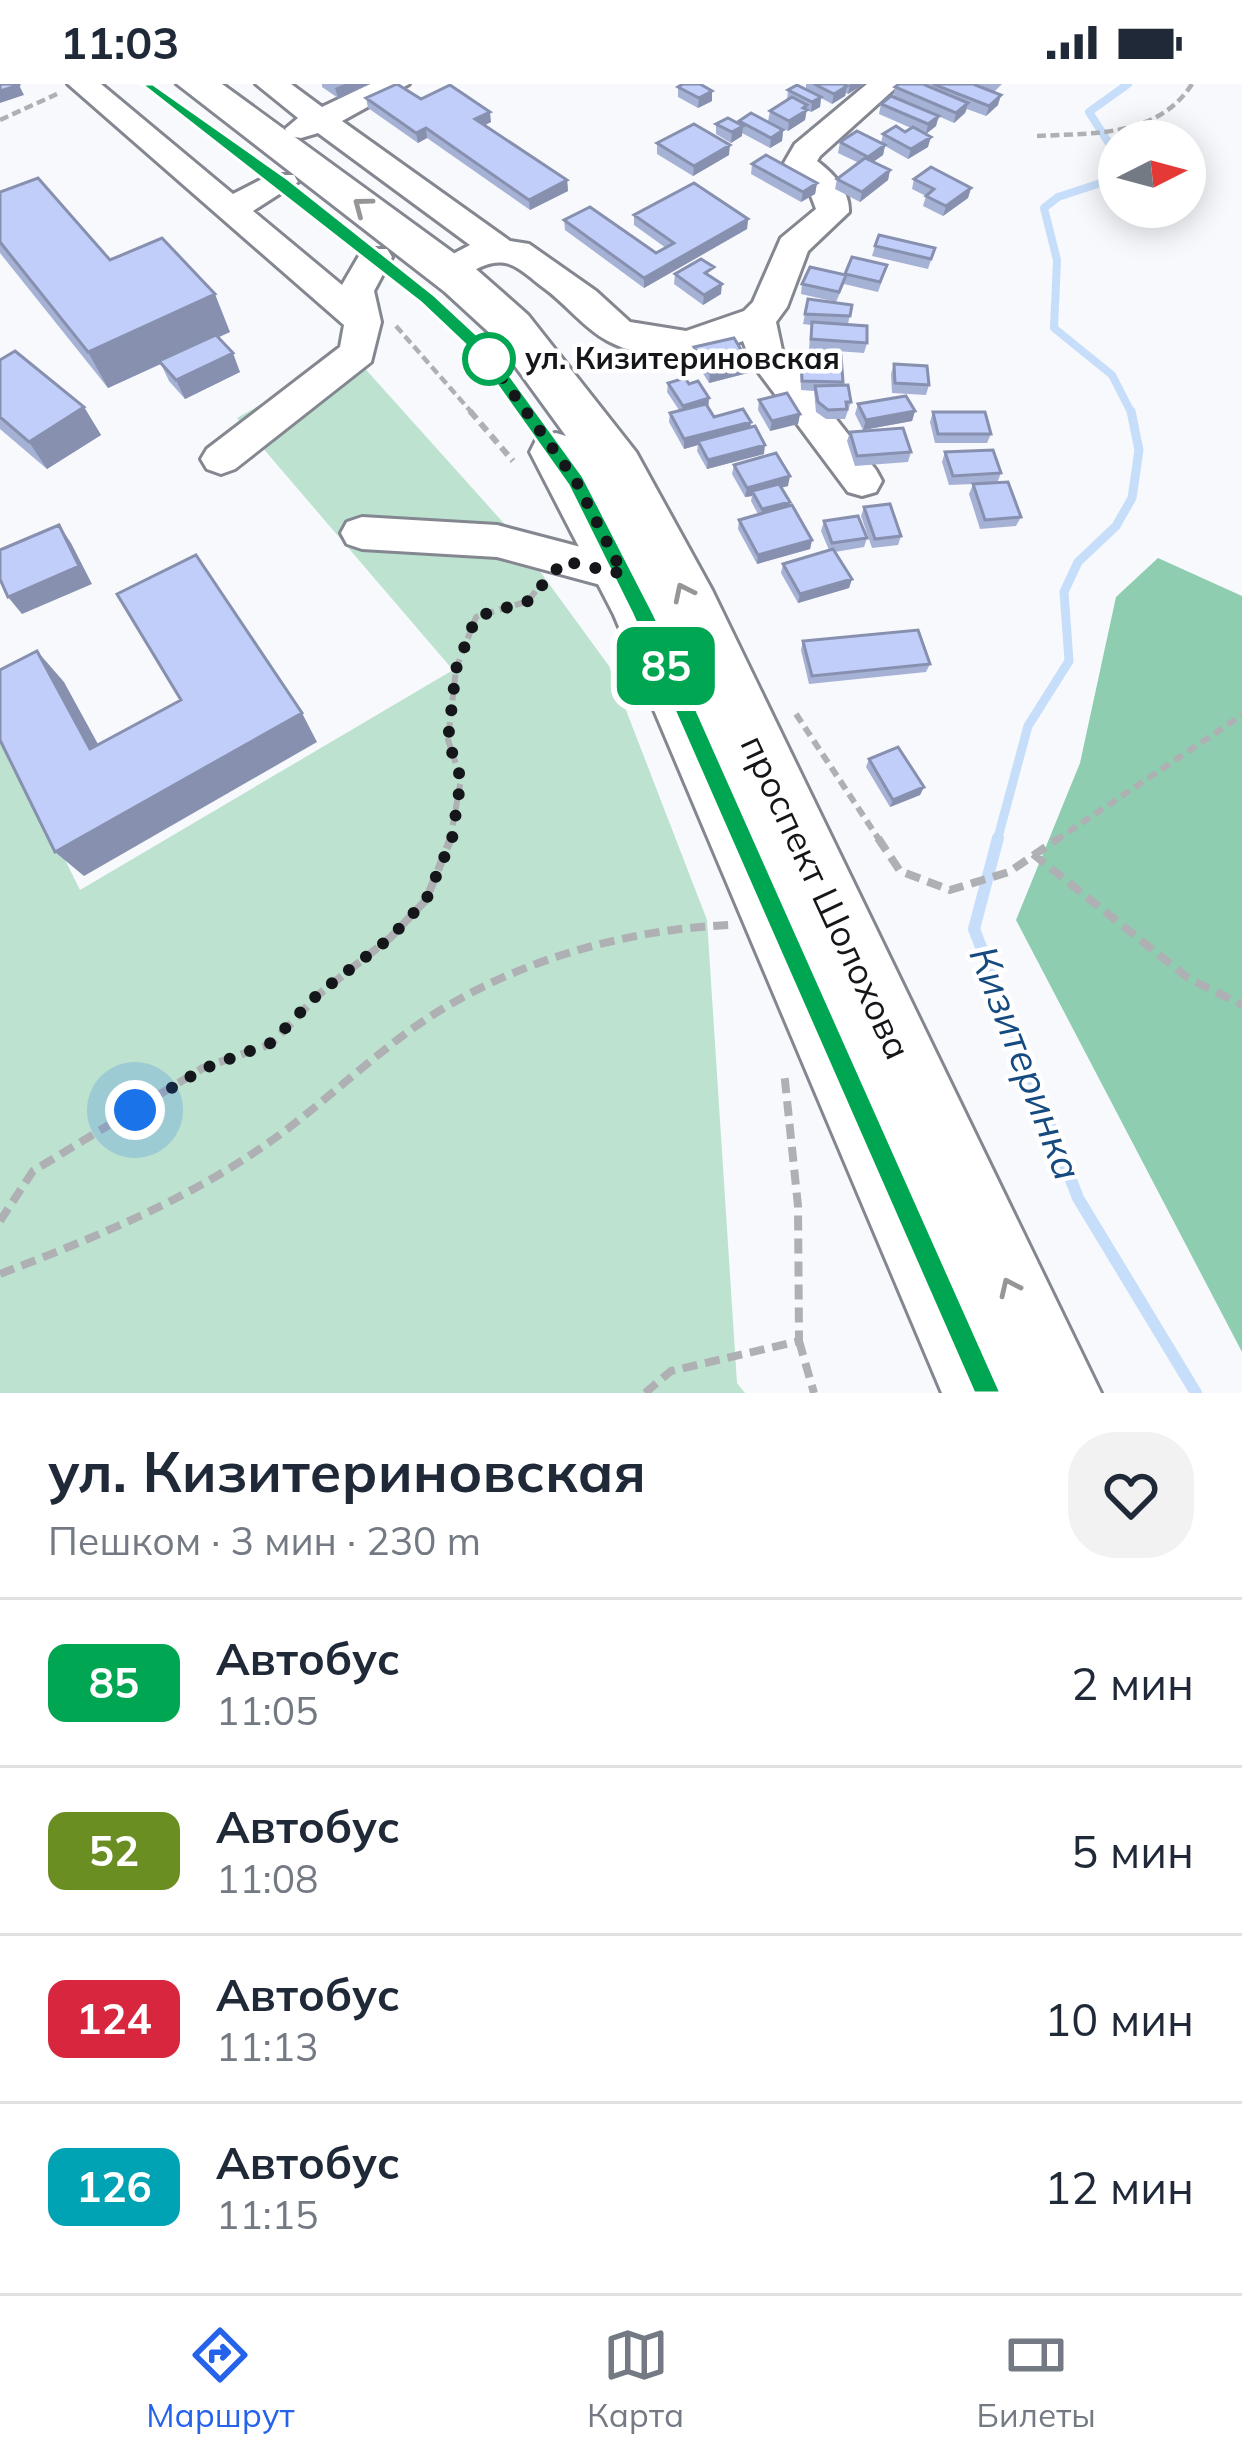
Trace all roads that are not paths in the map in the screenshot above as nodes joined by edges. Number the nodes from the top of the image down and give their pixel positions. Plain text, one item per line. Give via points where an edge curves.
1 (271, 84) edge
2 (394, 84) edge
3 (885, 84) edge
4 (70, 88) edge
5 (180, 90) edge
6 (322, 119) junction
7 (280, 161) junction
8 (230, 208) junction
9 (473, 261) junction
10 (365, 290) junction
11 (757, 320) junction
12 (221, 459) dead end
13 (862, 481) dead end
14 (362, 533) dead end
15 (623, 574) junction
16 (985, 1393) edge
17 (1058, 1393) edge

1 - 6 street
2 - 6 street
3 - 11 street via 806,151 800,163 820,179 832,212 793,246
4 - 8 street
5 - 7 main road, проспект Шолохова
6 - 7 street
6 - 9 street
7 - 8 street
9 -> 7 main road, проспект Шолохова
7 - 10 main road, проспект Шолохова
8 - 10 street
9 - 11 street via 517,252 638,339 686,344
17 -> 9 main road, проспект Шолохова via 683,590 616,466 511,326
10 - 12 street via 358,353
10 - 15 main road, проспект Шолохова via 482,350 576,481
11 - 13 street via 764,353
14 - 15 street via 497,542
15 - 16 main road, проспект Шолохова

